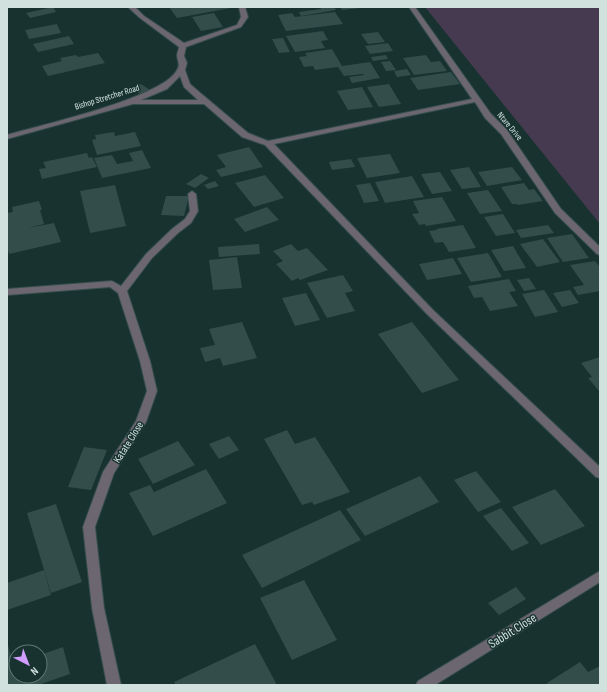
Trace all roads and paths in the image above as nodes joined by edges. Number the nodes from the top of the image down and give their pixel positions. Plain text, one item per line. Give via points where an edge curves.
1 (131, 7) edge
2 (242, 7) edge
3 (412, 7) edge
4 (183, 46) junction
5 (181, 70) junction
6 (476, 100) junction
7 (130, 102) junction
8 (208, 102) junction
9 (7, 137) edge
10 (268, 143) junction
11 (192, 194) dead end
12 (600, 252) edge
13 (122, 291) junction
14 (7, 292) edge
15 (600, 474) edge
16 (600, 576) edge
17 (114, 685) edge
18 (423, 685) edge

1 - 4 street via 142,18
2 - 4 street via 245,15 239,26
3 - 6 street, Ntare Drive
4 - 5 street via 180,56 183,63
5 - 7 street, Bishop Stretcher Road via 164,87
5 - 8 street via 187,85
6 - 10 street
6 - 12 street, Ntare Drive via 504,132 558,211
7 - 8 street
7 - 9 street, Bishop Stretcher Road
8 - 10 street via 245,135
10 - 15 street via 430,312
11 - 13 street via 194,211 188,221 149,256
13 - 14 street via 112,284
13 - 17 street, Katate Close via 152,391 141,422 109,472 89,527 98,608
16 - 18 street, Sabbit Close

